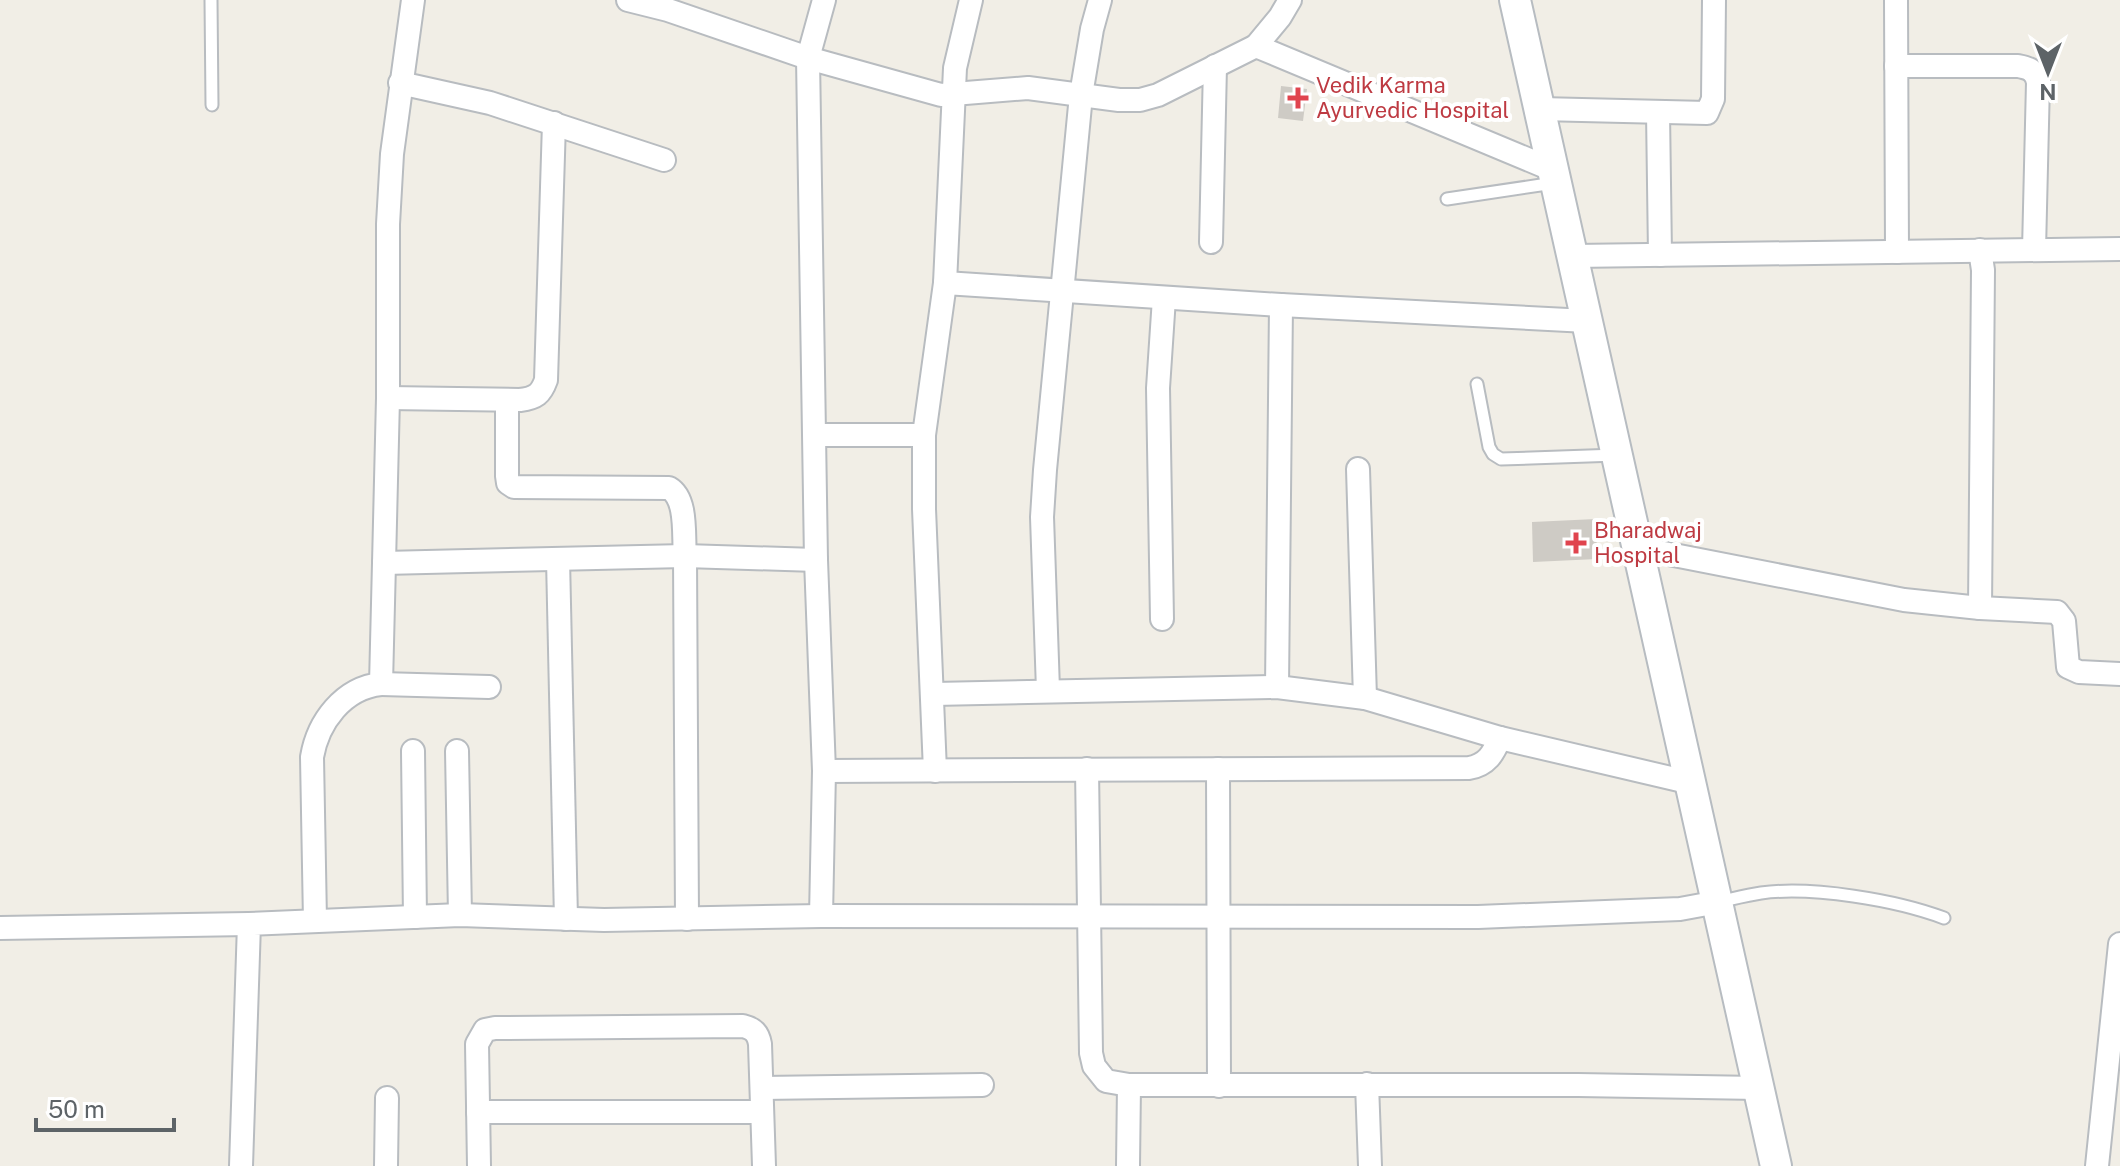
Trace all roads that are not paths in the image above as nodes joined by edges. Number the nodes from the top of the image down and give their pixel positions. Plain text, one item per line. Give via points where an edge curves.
1 (211, 0) edge
2 (413, 0) edge
3 (628, 0) edge
4 (824, 0) edge
5 (971, 0) edge
6 (1100, 0) edge
7 (1290, 0) edge
8 (1515, 0) edge
9 (1714, 0) edge
10 (1896, 0) edge
11 (670, 5) edge
12 (1256, 46) junction
13 (808, 58) junction
14 (1215, 66) junction
15 (1896, 66) junction
16 (400, 83) junction
17 (952, 95) junction
18 (1081, 95) junction
19 (212, 105) dead end
20 (1540, 109) junction
21 (1658, 112) junction
22 (554, 123) junction
23 (664, 160) dead end
24 (1553, 176) junction
25 (1447, 199) dead end
26 (1211, 242) dead end
27 (2120, 249) edge
28 (1980, 250) junction
29 (2034, 250) junction
30 (1897, 252) junction
31 (1660, 255) junction
32 (1573, 256) junction
33 (945, 283) junction
34 (1064, 291) junction
35 (1164, 298) junction
36 (1281, 305) junction
37 (1587, 321) junction
38 (1477, 384) dead end
39 (388, 398) junction
40 (507, 400) junction
41 (816, 435) junction
42 (924, 435) junction
43 (1617, 455) junction
44 (1358, 469) dead end
45 (1638, 548) junction
46 (685, 556) junction
47 (558, 559) junction
48 (816, 560) junction
49 (384, 563) junction
50 (1980, 608) junction
51 (1162, 619) dead end
52 (2120, 674) edge
53 (381, 684) junction
54 (489, 687) dead end
55 (1277, 687) junction
56 (1048, 690) junction
57 (934, 694) junction
58 (1365, 698) junction
59 (1500, 738) junction
60 (413, 751) dead end
61 (457, 751) dead end
62 (1087, 769) junction
63 (1218, 769) junction
64 (824, 771) junction
65 (935, 771) junction
66 (1692, 783) junction
67 (1718, 902) junction
68 (460, 915) junction
69 (1088, 915) junction
70 (821, 916) junction
71 (1219, 916) junction
72 (415, 917) junction
73 (1944, 918) dead end
74 (566, 919) junction
75 (687, 919) junction
76 (315, 921) junction
77 (249, 924) junction
78 (0, 928) edge
79 (2120, 944) edge
80 (1367, 1084) junction
81 (982, 1085) dead end
82 (1129, 1085) junction
83 (1219, 1086) junction
84 (762, 1088) junction
85 (1758, 1088) junction
86 (387, 1098) dead end
87 (478, 1112) junction
88 (762, 1112) junction
89 (241, 1166) edge
90 (386, 1166) edge
91 (479, 1166) edge
92 (764, 1166) edge
93 (1128, 1166) edge
94 (1370, 1166) edge
95 (1776, 1166) edge
96 (2097, 1166) edge

1 - 19 lane
2 - 16 street
3 - 11 street
4 - 13 street
5 - 17 street
6 - 18 street
7 - 12 street
8 - 20 main road
9 - 21 street via 1711,107 1699,114
10 - 15 street
11 - 13 street
12 - 14 street
12 - 24 street
13 - 17 street
13 - 41 street
14 - 18 street via 1140,100
14 - 26 street
15 - 29 street via 2018,66 2036,73
15 - 30 street
16 - 22 street
16 - 39 street via 388,224
17 - 18 street via 1028,88
17 - 33 street
18 - 34 street
20 - 21 street
20 - 24 main road
21 - 31 street
22 - 23 street
22 - 40 street via 546,380 533,399
24 - 25 lane
24 - 32 main road
27 - 29 street
28 - 29 street
28 - 30 street
28 - 50 street
30 - 31 street
31 - 32 street
32 - 37 main road
33 - 34 street
33 - 42 street
34 - 35 street
34 - 56 street via 1042,517
35 - 36 street
35 - 51 street via 1158,388
36 - 37 street
36 - 55 street
37 - 43 main road
38 - 43 lane via 1489,447 1501,459
39 - 40 street
39 - 49 street
40 - 46 street via 508,483 521,489 669,488 680,501
41 - 42 street
41 - 48 street
42 - 57 street
43 - 45 main road
44 - 58 street
45 - 50 street via 1904,600
45 - 66 main road
46 - 47 street
46 - 48 street
46 - 75 street
47 - 49 street
47 - 74 street
48 - 64 street
49 - 53 street
50 - 52 street via 2057,612 2064,621 2068,667
53 - 54 street
53 - 76 street via 347,697 325,721 314,744
55 - 56 street
55 - 58 street
56 - 57 street
57 - 65 street
58 - 59 street
59 - 63 street via 1488,760 1469,768
59 - 66 street
60 - 72 street
61 - 68 street
62 - 63 street
62 - 65 street
62 - 69 street
63 - 71 street
64 - 65 street
64 - 70 street
66 - 67 main road
67 - 71 street via 1680,909 1478,917
67 - 73 lane via 1762,893 1817,893 1895,904
67 - 85 main road
68 - 72 street
68 - 74 street
69 - 70 street
69 - 71 street
69 - 82 street via 1094,1066 1106,1081
70 - 75 street
71 - 83 street
72 - 76 street
74 - 75 street
76 - 77 street
77 - 78 street
77 - 89 street
79 - 96 street
80 - 83 street
80 - 85 street
80 - 94 street
81 - 84 street
82 - 83 street
82 - 93 street
84 - 87 street via 758,1035 743,1026 495,1028 485,1030 477,1044
84 - 88 street
85 - 95 main road
86 - 90 street
87 - 88 street
87 - 91 street
88 - 92 street

